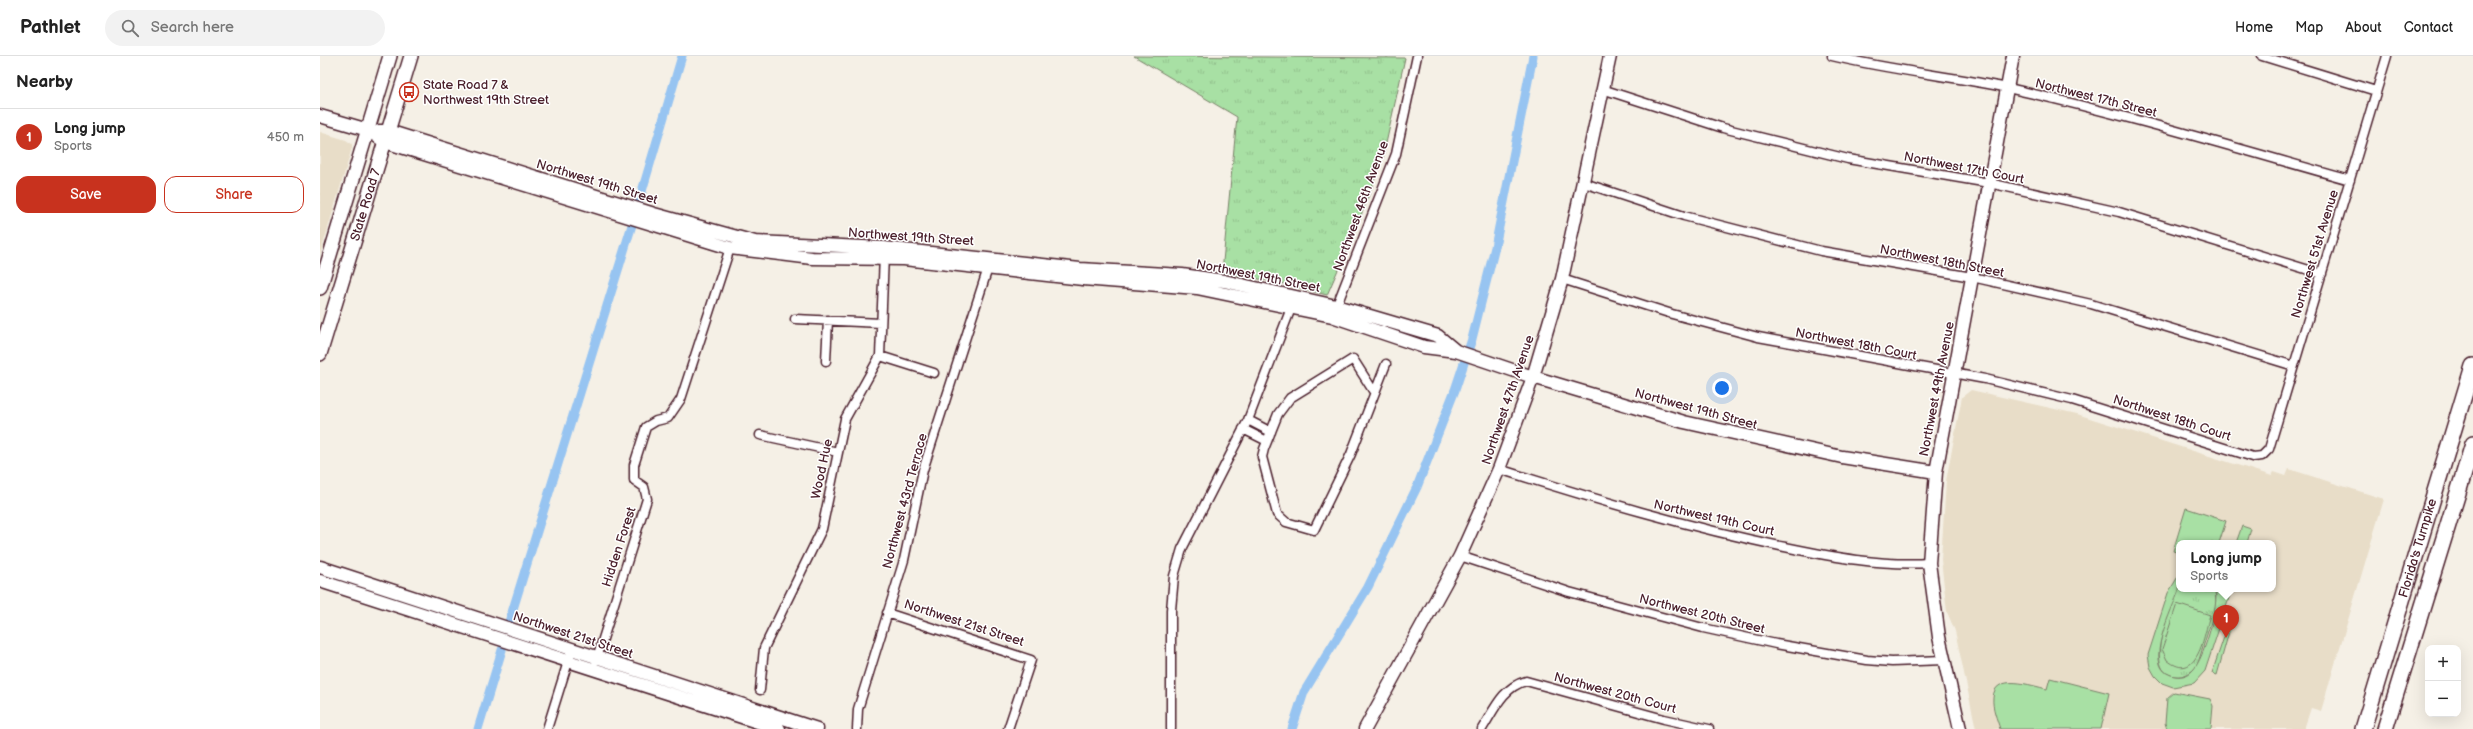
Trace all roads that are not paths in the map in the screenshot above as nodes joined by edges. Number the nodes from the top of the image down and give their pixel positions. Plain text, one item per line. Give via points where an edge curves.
1 (390, 56) edge
2 (411, 56) edge
3 (1416, 56) edge
4 (1610, 56) edge
5 (1832, 56) edge
6 (2013, 56) edge
7 (2262, 56) edge
8 (2387, 56) edge
9 (2006, 88) junction
10 (1602, 89) junction
11 (2376, 91) junction
12 (320, 116) edge
13 (368, 130) junction
14 (387, 137) junction
15 (2350, 180) junction
16 (1584, 183) junction
17 (1989, 183) junction
18 (653, 219) junction
19 (730, 248) junction
20 (884, 253) junction
21 (989, 263) junction
22 (2322, 274) junction
23 (1972, 277) junction
24 (1562, 279) junction
25 (320, 288) edge
26 (1293, 302) junction
27 (1334, 311) junction
28 (795, 319) dead end
29 (828, 320) junction
30 (881, 323) junction
31 (320, 354) edge
32 (880, 356) junction
33 (826, 361) dead end
34 (1386, 364) dead end
35 (2294, 366) junction
36 (2473, 366) edge
37 (934, 373) dead end
38 (1954, 374) junction
39 (1533, 377) junction
40 (1374, 392) junction
41 (1248, 420) junction
42 (1244, 429) junction
43 (1271, 432) junction
44 (760, 435) dead end
45 (1267, 441) junction
46 (2473, 444) edge
47 (838, 452) junction
48 (2262, 456) joint
49 (1499, 469) junction
50 (1936, 472) junction
51 (1460, 556) junction
52 (1929, 564) junction
53 (320, 567) edge
54 (320, 581) edge
55 (886, 613) junction
56 (572, 649) junction
57 (597, 657) junction
58 (1944, 660) junction
59 (568, 661) junction
60 (593, 669) junction
61 (760, 690) dead end
62 (547, 729) edge
63 (778, 729) edge
64 (817, 729) edge
65 (857, 729) edge
66 (1008, 729) edge
67 (1171, 729) edge
68 (1365, 729) edge
69 (1482, 729) edge
70 (1709, 729) edge
71 (1960, 729) edge
72 (2363, 729) edge
73 (2386, 729) edge

1 - 13 main road, State Road 7
2 - 14 main road, State Road 7
3 - 27 street, Northwest 46th Avenue via 1396,154
4 - 10 street, Northwest 47th Avenue
5 - 9 street, Northwest 17th Street via 1872,66
6 - 9 street, Northwest 49th Avenue
7 - 11 street
8 - 11 street, Northwest 51st Avenue
9 - 15 street, Northwest 17th Street via 2119,115
9 - 17 street, Northwest 49th Avenue
10 - 16 street, Northwest 47th Avenue
10 - 17 street, Northwest 17th Court via 1723,128 1848,159
11 - 15 street, Northwest 51st Avenue
12 - 13 street, Northwest 19th Street
13 - 14 street, Northwest 19th Street
13 - 25 main road, State Road 7
14 - 18 street, Northwest 19th Street
14 - 31 main road, State Road 7
15 - 22 street, Northwest 51st Avenue
16 - 23 street, Northwest 18th Street via 1684,216 1821,251
16 - 24 street, Northwest 47th Avenue
17 - 22 street, Northwest 17th Court via 2119,212
17 - 23 street, Northwest 49th Avenue
18 - 19 street, Northwest 19th Street
18 - 20 street, Northwest 19th Street via 755,242
19 - 20 street, Northwest 19th Street via 812,258
19 - 57 street, Hidden Forest via 680,399 668,418 656,421 646,428 636,457 634,480 644,488 647,499
20 - 21 street, Northwest 19th Street
20 - 30 street, Wood Hue
21 - 26 street, Northwest 19th Street via 1083,279 1198,282
21 - 55 street, Northwest 43rd Terrace via 923,470 904,560
22 - 35 street, Northwest 51st Avenue
23 - 35 street, Northwest 18th Street via 2091,304
23 - 38 street, Northwest 49th Avenue
24 - 38 street, Northwest 18th Court via 1672,314 1758,337
24 - 39 street, Northwest 47th Avenue
26 - 27 street, Northwest 19th Street
26 - 41 street
27 - 39 street, Northwest 19th Street via 1424,347 1456,351
28 - 29 street
29 - 30 street
29 - 33 street
30 - 32 street, Wood Hue
32 - 37 street
32 - 47 street, Wood Hue via 845,419
34 - 40 street
35 - 48 street, Northwest 51st Avenue via 2269,449
36 - 72 highway, Florida's Turnpike
38 - 48 street, Northwest 18th Court via 2072,400 2253,457
38 - 50 street, Northwest 49th Avenue
39 - 49 street, Northwest 47th Avenue
39 - 50 street, Northwest 19th Street via 1684,422 1745,437 1842,457
40 - 43 street via 1353,359 1290,398 1278,414
40 - 45 street via 1351,454 1314,530 1286,522 1277,514 1262,457
41 - 42 street
41 - 43 street
42 - 45 street
42 - 67 street via 1182,549 1174,576 1171,610
43 - 45 street
44 - 47 street
46 - 73 highway, Florida's Turnpike
47 - 61 street, Wood Hue via 817,541 764,648
49 - 51 street, Northwest 47th Avenue
49 - 52 street, Northwest 19th Court via 1634,512 1717,534 1894,566
50 - 52 street, Northwest 49th Avenue
51 - 58 street, Northwest 20th Street via 1569,592 1703,628 1776,644 1892,662
51 - 68 street, Northwest 47th Avenue
52 - 58 street, Northwest 49th Avenue
53 - 56 street, Northwest 21st Street
54 - 59 street, Northwest 21st Street
55 - 65 street, Northwest 43rd Terrace via 858,710
55 - 66 street, Northwest 21st Street via 1031,660
56 - 57 street, Northwest 21st Street
56 - 59 street
57 - 60 street, Hidden Forest
57 - 64 street, Northwest 21st Street
58 - 71 street, Northwest 49th Avenue
59 - 60 street, Northwest 21st Street
59 - 62 street
60 - 63 street, Northwest 21st Street
69 - 70 street, Northwest 20th Court via 1507,690 1526,681

